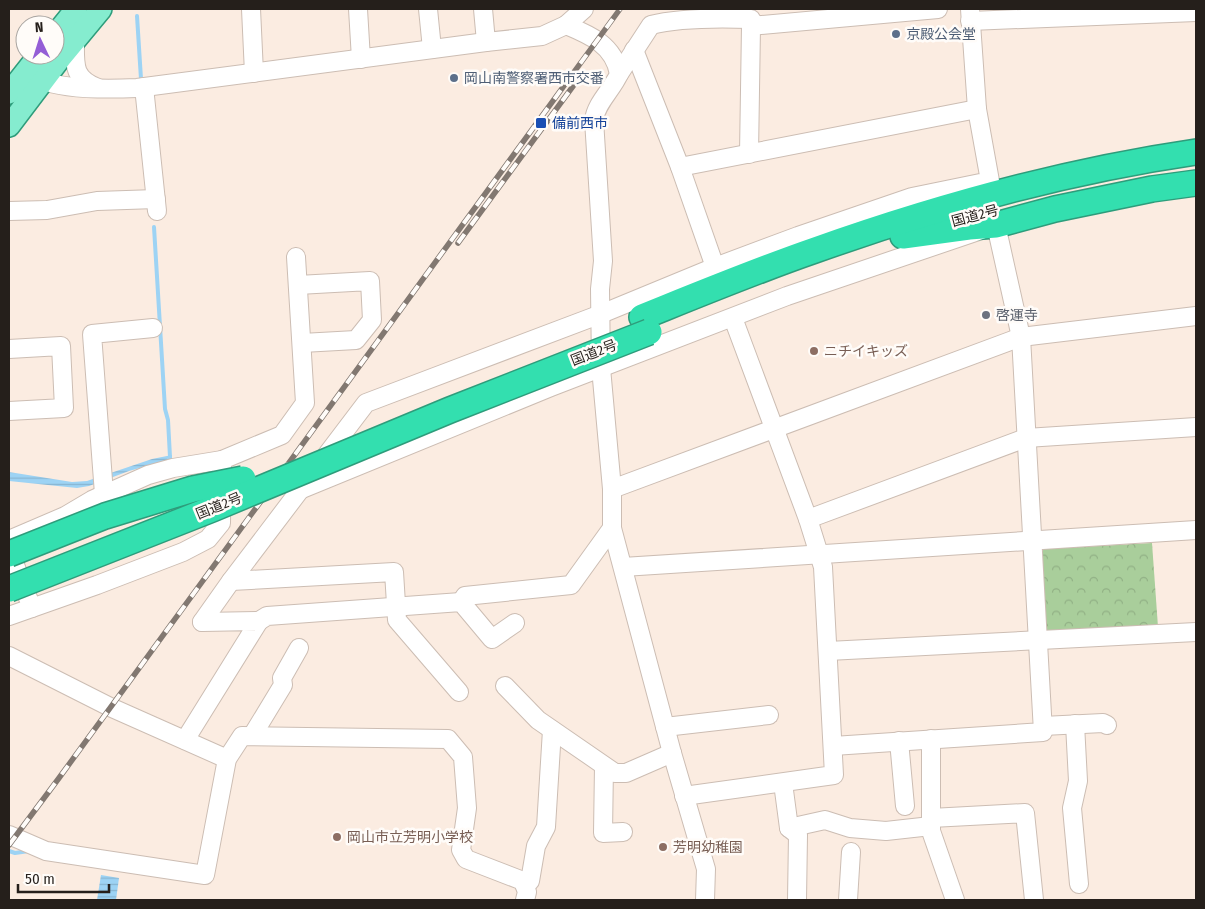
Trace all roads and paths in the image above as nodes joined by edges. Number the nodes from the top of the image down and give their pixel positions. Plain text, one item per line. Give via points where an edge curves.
1 (76, 9) edge
2 (101, 9) edge
3 (250, 9) edge
4 (358, 9) edge
5 (428, 9) edge
6 (483, 9) edge
7 (938, 9) edge
8 (581, 10) edge
9 (1196, 12) edge
10 (735, 14) edge
11 (970, 15) edge
12 (566, 25) junction
13 (754, 25) junction
14 (65, 38) edge
15 (486, 42) junction
16 (432, 49) junction
17 (634, 50) junction
18 (361, 59) junction
19 (37, 68) edge
20 (254, 73) junction
21 (618, 74) junction
22 (144, 87) junction
23 (99, 89) junction
24 (12, 108) edge
25 (977, 109) junction
26 (1196, 138) edge
27 (1196, 152) edge
28 (753, 154) junction
29 (680, 167) junction
30 (1196, 169) edge
31 (990, 181) junction
32 (1196, 183) edge
33 (9, 211) edge
34 (996, 225) junction
35 (902, 236) junction
36 (296, 257) dead end
37 (715, 267) junction
38 (736, 280) junction
39 (298, 285) junction
40 (601, 314) junction
41 (1196, 316) edge
42 (733, 318) junction
43 (645, 324) junction
44 (153, 328) dead end
45 (1020, 333) junction
46 (302, 344) junction
47 (9, 349) edge
48 (601, 368) junction
49 (9, 410) edge
50 (773, 424) junction
51 (1196, 427) edge
52 (1026, 438) junction
53 (222, 460) junction
54 (243, 479) junction
55 (103, 484) junction
56 (302, 489) junction
57 (612, 489) junction
58 (212, 509) junction
59 (808, 519) junction
60 (612, 528) junction
61 (1196, 530) edge
62 (9, 540) edge
63 (1031, 542) junction
64 (9, 552) edge
65 (818, 554) junction
66 (623, 567) junction
67 (9, 572) edge
68 (231, 581) junction
69 (9, 589) edge
70 (461, 602) junction
71 (20, 607) edge
72 (396, 607) junction
73 (9, 616) edge
74 (259, 621) junction
75 (515, 623) dead end
76 (1196, 632) edge
77 (1038, 640) junction
78 (300, 648) dead end
79 (828, 651) junction
80 (9, 656) edge
81 (504, 686) dead end
82 (458, 692) dead end
83 (769, 715) dead end
84 (1075, 724) junction
85 (1107, 725) dead end
86 (1043, 726) junction
87 (665, 727) junction
88 (552, 730) junction
89 (252, 736) junction
90 (931, 739) junction
91 (184, 740) junction
92 (899, 741) junction
93 (833, 746) junction
94 (672, 753) junction
95 (227, 759) junction
96 (604, 766) junction
97 (783, 783) junction
98 (684, 796) junction
99 (905, 806) dead end
100 (931, 822) junction
101 (789, 828) junction
102 (623, 832) dead end
103 (9, 835) edge
104 (851, 852) dead end
105 (1079, 884) dead end
106 (525, 893) edge
107 (705, 900) edge
108 (797, 900) edge
109 (848, 900) edge
110 (956, 900) edge
111 (1034, 900) edge

1 - 14 main road
2 - 14 main road
3 - 20 street
4 - 18 street
5 - 16 street
6 - 15 street
7 - 13 street
8 - 12 street
9 - 11 street
10 - 13 street via 751,19
10 - 17 street via 651,25
11 - 25 street
12 - 15 street via 542,36
12 - 21 street via 591,35 609,49
13 - 28 street
14 - 23 street via 78,74 82,80
15 - 16 street
16 - 18 street
17 - 21 street
17 - 29 street
18 - 20 street
19 - 23 street via 65,86
19 - 24 main road
20 - 22 street
21 - 40 street via 596,110 594,120 603,261
22 - 23 street
22 - 33 street via 156,205 97,201 47,210
25 - 28 street
25 - 31 street
26 - 31 highway via 1050,164
27 - 38 highway, 国道2号 via 1100,168 963,202 813,250
28 - 29 street
29 - 37 street
30 - 35 highway, 国道2号 via 1106,183
31 - 37 street via 912,197
31 - 38 highway via 810,241
32 - 34 highway via 1055,209
34 - 35 highway
34 - 42 street
34 - 45 street
35 - 43 highway, 国道2号
36 - 39 street
37 - 40 street
38 - 43 highway, 国道2号
39 - 46 street
39 - 46 street via 370,281 372,320 356,340
40 - 48 street
40 - 56 street via 366,403
41 - 45 street
42 - 48 street
42 - 50 street
43 - 54 highway, 国道2号 via 445,394
43 - 58 highway, 国道2号, bridge
44 - 55 street via 92,334
45 - 50 street
45 - 52 street
46 - 53 street via 305,404 282,435
47 - 49 street via 61,346 64,408
48 - 56 street
48 - 57 street
50 - 57 street
50 - 59 street
51 - 52 street
52 - 59 street
52 - 63 street
53 - 55 street
53 - 71 street via 221,523 208,539 174,556
54 - 64 highway, bridge via 192,489 105,516
54 - 67 highway, 国道2号, bridge
55 - 62 street via 65,516
56 - 68 street
57 - 60 street
58 - 69 highway, 国道2号, bridge
58 - 71 highway, bridge via 160,543
59 - 65 street
60 - 66 street
60 - 70 street via 571,585 465,596
61 - 63 street
63 - 65 street
63 - 77 street
64 - 71 street
65 - 66 street
65 - 79 street via 823,567
66 - 87 street
68 - 72 street via 394,572
68 - 74 street via 202,622
70 - 72 street
70 - 75 street via 492,639
71 - 73 street
72 - 74 street via 267,616
72 - 82 street via 397,620
74 - 91 street
76 - 77 street
77 - 79 street
77 - 86 street
78 - 89 street via 282,678 283,685
79 - 93 street
80 - 91 street
81 - 88 street
83 - 87 street
84 - 85 street
84 - 86 street
84 - 105 street via 1078,781 1072,808
86 - 90 street via 1043,732
87 - 94 street
88 - 96 street
88 - 106 street via 546,827 536,846
89 - 95 street via 242,736
89 - 106 street via 448,739 463,757 467,808 461,850 466,859 523,881
90 - 92 street
90 - 100 street
91 - 95 street
92 - 93 street
92 - 99 street
93 - 97 street via 834,775
94 - 96 street via 626,773 615,773
94 - 98 street
95 - 103 street via 205,875 46,851
96 - 102 street via 603,833
97 - 98 street
97 - 101 street
98 - 107 street via 706,869
100 - 101 street via 886,831 850,828 824,820
100 - 110 street via 931,831
100 - 111 street via 1025,814
101 - 108 street via 798,835
104 - 109 street

